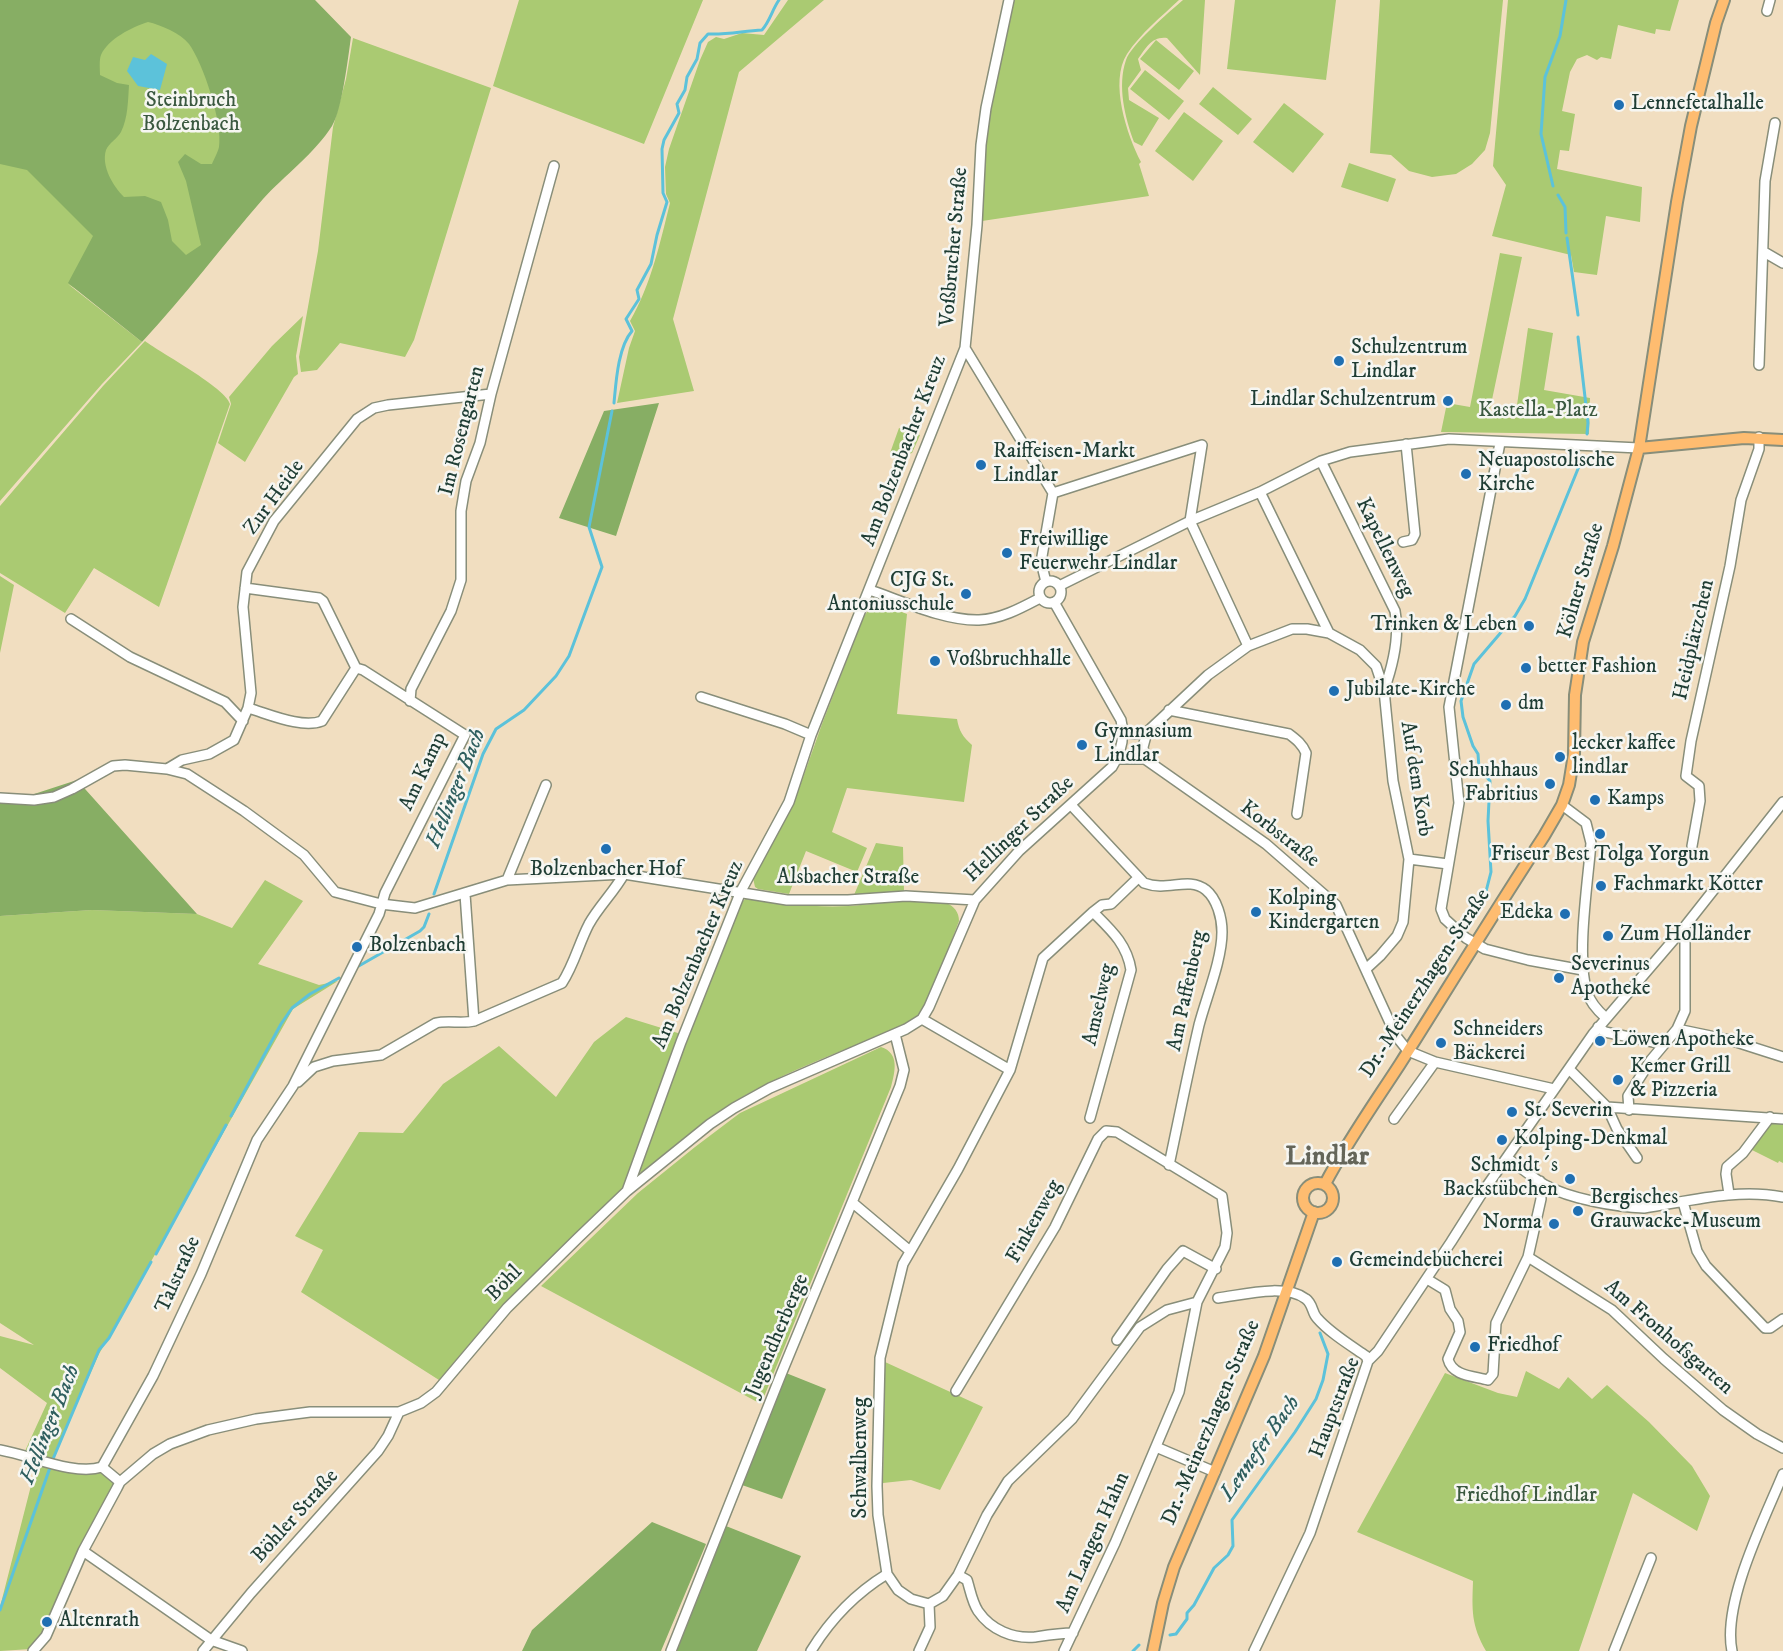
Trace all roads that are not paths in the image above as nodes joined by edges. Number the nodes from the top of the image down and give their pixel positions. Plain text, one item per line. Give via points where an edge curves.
1 (1009, 0) edge
2 (1724, 0) edge
3 (1770, 0) edge
4 (1767, 11) dead end
5 (1775, 123) dead end
6 (554, 166) dead end
7 (1764, 252) junction
8 (1783, 263) edge
9 (965, 348) junction
10 (1759, 364) dead end
11 (491, 394) junction
12 (1759, 438) junction
13 (1783, 440) edge
14 (1500, 443) junction
15 (1406, 444) junction
16 (1639, 448) junction
17 (1321, 461) junction
18 (1260, 492) junction
19 (1053, 493) junction
20 (1190, 521) junction
21 (1403, 542) dead end
22 (1046, 582) junction
23 (1059, 586) junction
24 (245, 588) junction
25 (870, 590) junction
26 (1040, 598) junction
27 (1054, 602) junction
28 (71, 619) dead end
29 (1329, 633) junction
30 (1248, 646) junction
31 (356, 668) junction
32 (1384, 690) junction
33 (701, 697) dead end
34 (410, 701) junction
35 (248, 708) junction
36 (1170, 710) junction
37 (243, 721) junction
38 (1124, 732) junction
39 (1147, 732) junction
40 (811, 735) junction
41 (1117, 759) junction
42 (1145, 759) junction
43 (167, 769) junction
44 (546, 785) dead end
45 (0, 798) edge
46 (1783, 802) edge
47 (1071, 805) junction
48 (1562, 805) junction
49 (1296, 814) dead end
50 (1771, 818) junction
51 (1783, 821) edge
52 (1692, 846) dead end
53 (1409, 859) junction
54 (1448, 864) junction
55 (624, 874) junction
56 (1138, 878) junction
57 (507, 880) junction
58 (741, 891) junction
59 (465, 894) junction
60 (975, 900) junction
61 (381, 904) junction
62 (1093, 912) junction
63 (1682, 930) junction
64 (1475, 943) junction
65 (1367, 968) junction
66 (1582, 970) junction
67 (1606, 1018) junction
68 (922, 1019) junction
69 (474, 1021) junction
70 (1598, 1027) junction
71 (1677, 1029) junction
72 (895, 1034) junction
73 (1663, 1044) junction
74 (1408, 1051) junction
75 (1783, 1057) edge
76 (1435, 1062) junction
77 (1569, 1069) junction
78 (1010, 1070) junction
79 (293, 1086) junction
80 (1554, 1089) junction
81 (1607, 1107) junction
82 (1629, 1110) junction
83 (1090, 1118) dead end
84 (1770, 1118) junction
85 (1395, 1119) dead end
86 (1783, 1119) edge
87 (1507, 1158) junction
88 (1637, 1158) dead end
89 (1169, 1165) junction
90 (1540, 1181) junction
91 (1325, 1184) junction
92 (1553, 1189) junction
93 (627, 1191) junction
94 (1729, 1194) junction
95 (1783, 1197) edge
96 (1541, 1199) junction
97 (1683, 1202) junction
98 (853, 1203) junction
99 (1314, 1212) junction
100 (910, 1251) junction
101 (1528, 1257) junction
102 (1216, 1269) junction
103 (1427, 1279) junction
104 (1287, 1291) junction
105 (1218, 1299) dead end
106 (1197, 1302) junction
107 (1783, 1319) edge
108 (1118, 1340) dead end
109 (1368, 1361) junction
110 (956, 1391) dead end
111 (399, 1412) junction
112 (1156, 1447) junction
113 (1783, 1448) edge
114 (0, 1450) edge
115 (102, 1467) junction
116 (1215, 1472) junction
117 (1783, 1474) edge
118 (120, 1482) junction
119 (83, 1551) junction
120 (1651, 1558) dead end
121 (887, 1574) junction
122 (958, 1575) junction
123 (929, 1604) junction
124 (1073, 1633) junction
125 (211, 1640) junction
126 (33, 1651) edge
127 (203, 1651) edge
128 (242, 1651) edge
129 (671, 1651) edge
130 (811, 1651) edge
131 (919, 1651) edge
132 (1064, 1651) edge
133 (1153, 1651) edge
134 (1254, 1651) edge
135 (1614, 1651) edge
136 (1732, 1651) edge

1 - 9 street, Voßbrucher Straße via 981,145
2 - 16 main road, Kölner Straße via 1691,126
3 - 4 street
5 - 7 street via 1765,181
6 - 11 street, Im Rosengarten
7 - 8 street
7 - 10 street
9 - 19 street, Voßbrucher Straße
9 - 25 street, Am Bolzenbacher Kreuz
11 - 24 street, Zur Heide via 388,405 374,408 357,419 274,521 247,572
11 - 34 street, Im Rosengarten via 461,511 461,579 451,611 411,689
12 - 13 main road
12 - 16 main road
12 - 52 street, Heidplätzchen via 1759,449 1741,500 1691,741 1686,776 1699,786 1700,801
14 - 15 street via 1449,439
14 - 16 street
14 - 54 street via 1449,707 1459,803
15 - 17 street via 1350,452
15 - 21 street via 1415,534 1412,540
16 - 48 main road, Kölner Straße via 1583,642 1575,695 1574,763
17 - 18 street
17 - 32 street, Kapellenweg via 1395,611 1398,627
18 - 20 street
18 - 29 street
19 - 20 street via 1202,445
19 - 22 street via 1041,562
20 - 23 street
20 - 30 street
22 - 23 street
22 - 26 street via 1039,590
23 - 27 street via 1061,594
24 - 31 street via 319,598
24 - 35 street, Zur Heide
25 - 26 street via 946,616 978,620 1009,614
25 - 40 street, Am Bolzenbacher Kreuz
26 - 27 street
27 - 38 street via 1121,720
28 - 37 street via 130,657 225,702
29 - 30 street, Auf dem Korb via 1292,629
29 - 32 street, Auf dem Korb via 1360,650 1376,666
30 - 36 street, Auf dem Korb
31 - 34 street, Am Kamp
31 - 35 street via 322,721 314,725
32 - 53 street, Auf dem Korb via 1393,782
33 - 40 street
34 - 61 street, Am Kamp via 465,735
35 - 37 street, Zur Heide
36 - 39 street, Auf dem Korb
36 - 49 street via 1288,734 1297,740 1306,753
37 - 43 street, Zur Heide via 234,740 222,748 182,760
38 - 39 street
38 - 41 street, Hellinger Straße
39 - 42 street
40 - 58 street, Am Bolzenbacher Kreuz via 789,802
41 - 42 street
41 - 47 street, Hellinger Straße
42 - 65 street, Korbstraße via 1266,843 1334,903
43 - 45 street, Alsbacher Straße via 112,766 54,797
43 - 61 street, Alsbacher Straße via 187,774 250,815 304,855 335,892
44 - 57 street
46 - 50 street, Hauptstraße
47 - 56 street, Am Paffenberg
47 - 60 street, Hellinger Straße via 1019,851
48 - 64 main road, Dr.-Meinerzhagen-Straße
48 - 66 street via 1586,823 1591,843
50 - 51 street
50 - 63 street, Hauptstraße
53 - 54 street
53 - 65 street, Auf dem Korb via 1403,921 1396,936
54 - 64 street via 1441,909 1445,919
55 - 57 street, Alsbacher Straße
55 - 58 street, Alsbacher Straße
55 - 69 street via 590,923 562,983
56 - 62 street, Schwalbenweg via 1111,904
56 - 89 street, Am Paffenberg via 1155,887 1183,883 1197,886 1207,891 1221,917 1221,946 1199,1025
57 - 59 street, Alsbacher Straße
58 - 60 street, Alsbacher Straße via 788,900 906,896
58 - 93 street, Am Bolzenbacher Kreuz
59 - 61 street, Alsbacher Straße via 415,908
59 - 69 street
60 - 68 street, Hellinger Straße
61 - 79 street, Talstraße
62 - 78 street, Schwalbenweg via 1043,958
62 - 83 street, Amselweg via 1121,941 1131,970
63 - 67 street, Hauptstraße
63 - 71 street via 1684,1011
64 - 66 street via 1528,960
64 - 74 main road, Dr.-Meinerzhagen-Straße
65 - 74 street, Korbstraße via 1392,1026
66 - 67 street via 1588,995
67 - 70 street, Hauptstraße
68 - 72 street
68 - 78 street
69 - 79 street via 436,1023 381,1055 314,1067
70 - 73 street via 1605,1032
70 - 77 street, Hauptstraße
71 - 73 street
71 - 75 street
72 - 93 street, Böhl via 807,1071 734,1108
72 - 98 street, Jugendherberge via 904,1070
73 - 82 street via 1628,1096
74 - 76 street
74 - 91 main road, Dr.-Meinerzhagen-Straße
76 - 80 street
76 - 85 street
77 - 80 street, Hauptstraße
77 - 81 street
78 - 100 street, Schwalbenweg
79 - 115 street, Talstraße via 256,1140 201,1274 158,1365
80 - 87 street, Hauptstraße
81 - 82 street
81 - 88 street
82 - 84 street
84 - 86 street
84 - 94 street via 1727,1167
87 - 90 street
87 - 103 street, Hauptstraße
89 - 102 street, Am Langen Hahn via 1222,1196 1227,1233
89 - 110 street, Finkenweg via 1117,1132 1106,1131 1098,1139 1055,1227
90 - 92 street
90 - 96 street
91 - 99 main road, Dr.-Meinerzhagen-Straße via 1332,1193 1331,1205
91 - 99 main road via 1311,1184 1303,1192 1305,1206
92 - 96 street
92 - 97 street via 1635,1208
93 - 111 street, Böhl via 507,1308 436,1392
94 - 95 street
94 - 97 street
96 - 101 street
97 - 107 street via 1697,1251 1706,1266 1765,1328
98 - 100 street
98 - 129 street, Jugendherberge
99 - 104 main road, Dr.-Meinerzhagen-Straße
100 - 121 street, Schwalbenweg via 903,1263 880,1358 877,1486
101 - 103 street via 1496,1323 1493,1374 1488,1380 1452,1369 1448,1359 1461,1332 1458,1321 1445,1290
101 - 113 street, Am Fronhofsgarten via 1620,1311 1664,1359 1723,1410
102 - 106 street, Am Langen Hahn
102 - 108 street via 1182,1251
103 - 109 street, Hauptstraße
104 - 105 street
104 - 109 street via 1305,1298 1316,1317
104 - 116 main road, Dr.-Meinerzhagen-Straße
106 - 112 street, Am Langen Hahn via 1179,1392
106 - 122 street via 1167,1310 1140,1327 1072,1419 999,1493
109 - 134 street, Hauptstraße via 1310,1533
111 - 118 street, Böhl via 310,1412 208,1430 153,1454
111 - 125 street, Böhler Straße via 378,1450
112 - 116 street
112 - 124 street, Am Langen Hahn
114 - 115 street via 77,1469
115 - 118 street
116 - 133 main road, Dr.-Meinerzhagen-Straße via 1174,1567
117 - 136 street via 1734,1597
118 - 119 street
119 - 125 street
119 - 126 street via 46,1636
120 - 135 street
121 - 123 street via 898,1590
121 - 130 street via 867,1586 841,1612
122 - 123 street via 943,1596
122 - 124 street, Am Langen Hahn via 966,1580 977,1610 999,1631 1033,1637
123 - 131 street via 930,1627
124 - 132 street
125 - 127 street, Böhler Straße
125 - 128 street

